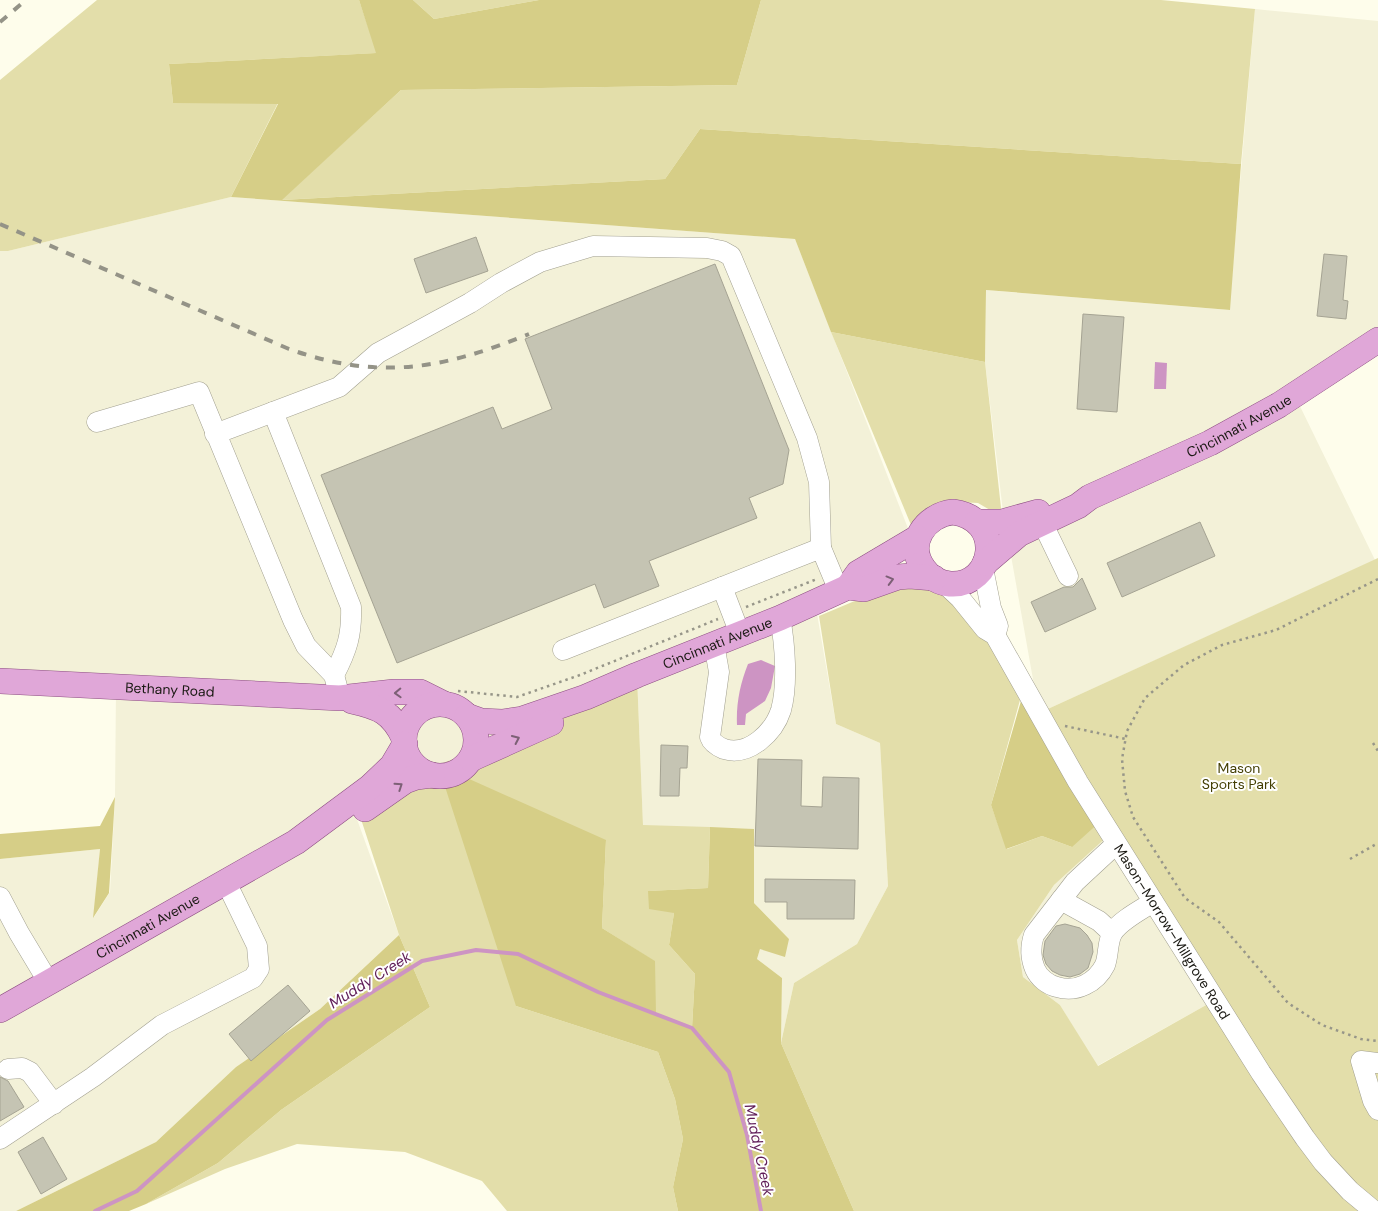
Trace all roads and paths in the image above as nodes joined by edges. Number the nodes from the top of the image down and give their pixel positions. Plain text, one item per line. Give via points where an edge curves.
1 (1378, 340) edge
2 (273, 412) junction
3 (97, 422) dead end
4 (215, 434) junction
5 (1090, 497) junction
6 (977, 522) junction
7 (1042, 522) junction
8 (917, 538) junction
9 (820, 548) junction
10 (984, 565) junction
11 (1068, 576) dead end
12 (1378, 579) edge
13 (939, 580) junction
14 (840, 584) junction
15 (722, 587) junction
16 (780, 618) junction
17 (736, 624) junction
18 (995, 635) junction
19 (714, 644) junction
20 (562, 650) dead end
21 (0, 681) edge
22 (337, 686) junction
23 (447, 697) junction
24 (586, 697) junction
25 (467, 716) junction
26 (1060, 725) dead end
27 (1126, 739) junction
28 (404, 741) junction
29 (1373, 743) dead end
30 (1378, 751) edge
31 (471, 759) junction
32 (432, 775) junction
33 (296, 842) junction
34 (1378, 843) edge
35 (1116, 844) junction
36 (1350, 859) dead end
37 (226, 882) junction
38 (0, 897) edge
39 (1061, 900) junction
40 (1153, 902) junction
41 (1112, 933) junction
42 (49, 982) junction
43 (0, 1010) edge
44 (1378, 1041) edge
45 (1378, 1062) edge
46 (8, 1069) dead end
47 (54, 1104) junction
48 (1378, 1110) edge
49 (0, 1139) edge
50 (1374, 1211) edge

1 - 5 main road, Cincinnati Avenue via 1278,406 1227,434
2 - 4 street
2 - 9 street via 338,387 378,353 540,262 593,246 722,251 731,256 737,268 807,438 819,482
2 - 22 street via 350,607 351,626
3 - 4 street via 199,392
4 - 22 street via 293,620 306,646
5 - 6 main road, Cincinnati Avenue via 1075,498 1002,522
5 - 7 main road, Cincinnati Avenue
6 - 8 main road via 962,514 944,513 929,521
6 - 10 main road via 988,544
7 - 10 main road, Cincinnati Avenue via 1019,534
7 - 11 street
8 - 13 main road via 923,568
8 - 14 main road, Cincinnati Avenue
9 - 14 street
9 - 15 street
10 - 13 main road via 969,580 961,583
10 - 18 street, Mason–Morrow–Millgrove Road via 998,626
12 - 27 path via 1276,630 1222,645 1184,665 1145,698
14 -> 13 main road, Cincinnati Avenue via 864,589 898,577
13 - 18 street, Mason–Morrow–Millgrove Road via 960,598 984,629
14 - 16 main road, Cincinnati Avenue
14 - 17 path
15 - 17 street
15 - 20 street
16 - 17 main road, Cincinnati Avenue
16 - 19 street via 785,662 781,710 760,740 742,750 722,748 710,737 719,672
17 - 19 main road, Cincinnati Avenue
17 - 23 path via 517,697
18 - 35 street, Mason–Morrow–Millgrove Road
19 - 24 main road, Cincinnati Avenue
21 - 22 main road, Bethany Road
23 -> 22 main road, Bethany Road
22 - 28 main road, Bethany Road via 385,712 397,724
23 - 25 main road
23 - 28 main road via 416,713 406,727
24 - 25 main road, Cincinnati Avenue via 515,720 481,721
31 -> 24 main road, Cincinnati Avenue via 564,717
25 - 31 main road via 477,736
26 - 27 path
27 - 44 path via 1122,759 1125,792 1133,817 1185,898 1219,922 1288,1003 1322,1025 1361,1039
28 - 32 main road via 410,760 418,769
28 - 33 main road, Cincinnati Avenue via 392,766 370,787
29 - 30 path
31 - 32 main road via 451,775
33 -> 32 main road, Cincinnati Avenue via 308,842 346,822 405,781
33 - 37 main road, Cincinnati Avenue
34 - 36 path
35 - 39 street via 1075,882
35 - 40 street, Mason–Morrow–Millgrove Road
37 - 42 main road, Cincinnati Avenue
37 - 47 street via 256,946 258,970 253,978 162,1025
38 - 42 street
39 - 41 street via 1099,921
39 - 41 street via 1042,922 1031,945 1036,972 1052,986 1065,990 1089,983 1105,964
40 - 41 street
40 - 50 street, Mason–Morrow–Millgrove Road via 1305,1138 1350,1191
42 - 43 main road, Cincinnati Avenue
45 - 48 street via 1361,1061
46 - 47 street via 22,1068 30,1072
47 - 49 street

